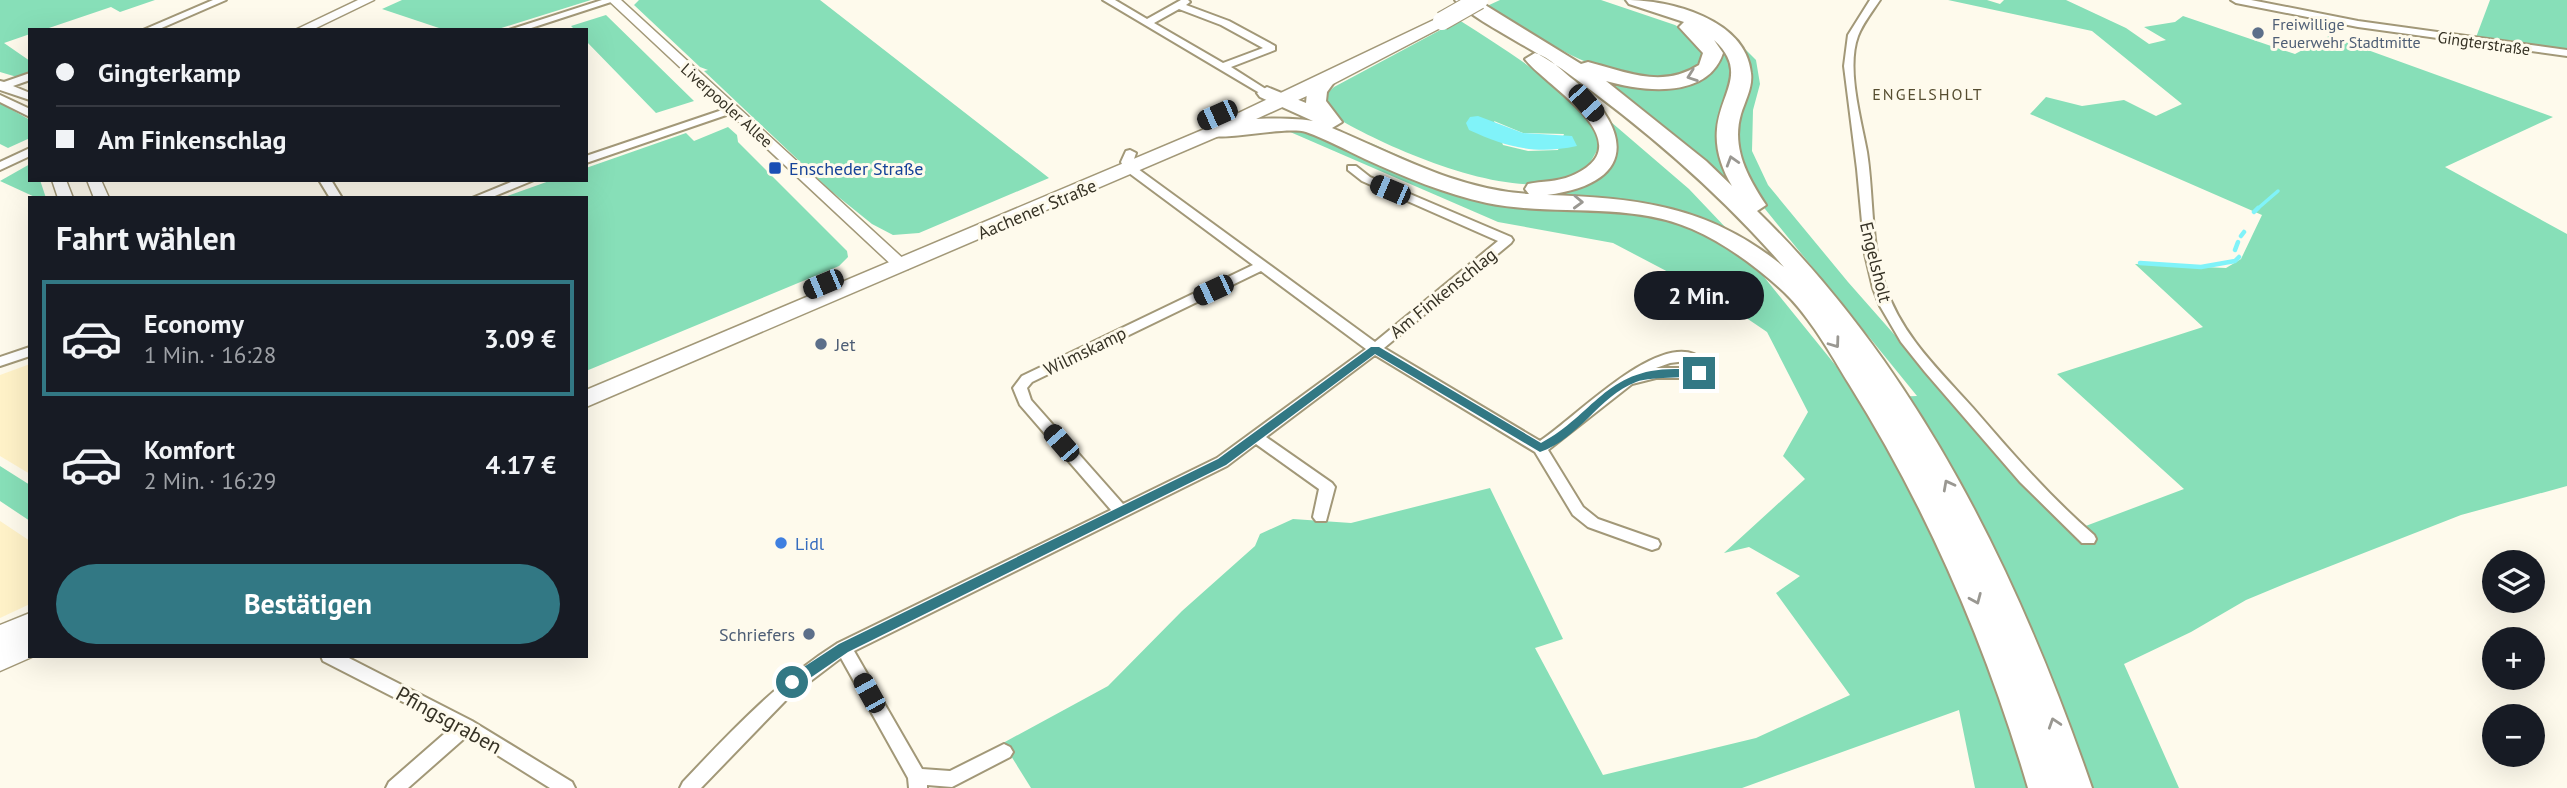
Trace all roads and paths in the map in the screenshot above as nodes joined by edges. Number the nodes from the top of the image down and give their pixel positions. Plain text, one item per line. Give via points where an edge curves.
1 (221, 0) edge
2 (368, 0) edge
3 (384, 0) edge
4 (613, 0) edge
5 (1108, 0) edge
6 (1452, 0) edge
7 (1464, 0) edge
8 (1479, 0) edge
9 (1612, 0) edge
10 (1635, 0) edge
11 (1875, 0) edge
12 (2236, 0) edge
13 (1184, 3) edge
14 (2275, 4) edge
15 (1437, 11) edge
16 (1147, 23) junction
17 (153, 28) edge
18 (305, 28) edge
19 (321, 28) edge
20 (521, 28) edge
21 (1531, 47) junction
22 (2567, 53) edge
23 (1222, 67) junction
24 (28, 77) edge
25 (1325, 81) junction
26 (2, 86) edge
27 (28, 96) edge
28 (0, 97) edge
29 (1274, 99) junction
30 (731, 110) junction
31 (28, 113) edge
32 (1333, 129) junction
33 (1213, 132) junction
34 (28, 154) edge
35 (588, 159) edge
36 (4, 161) edge
37 (1130, 161) junction
38 (1352, 168) dead end
39 (522, 182) edge
40 (484, 196) edge
41 (897, 261) junction
42 (1260, 267) junction
43 (1794, 274) junction
44 (1375, 349) junction
45 (28, 352) edge
46 (28, 360) edge
47 (0, 362) edge
48 (0, 369) edge
49 (1632, 379) dead end
50 (588, 383) edge
51 (588, 399) edge
52 (1257, 438) junction
53 (1540, 448) junction
54 (1120, 511) junction
55 (1321, 517) dead end
56 (2088, 539) dead end
57 (1652, 544) dead end
58 (28, 624) edge
59 (0, 637) edge
60 (28, 647) edge
61 (844, 648) junction
62 (333, 658) edge
63 (0, 660) edge
64 (466, 726) junction
65 (1004, 752) dead end
66 (918, 782) edge
67 (395, 788) edge
68 (566, 788) edge
69 (689, 788) edge
70 (2045, 788) edge
71 (2075, 788) edge

1 - 17 street
2 - 18 street
3 - 19 street
4 - 20 street
4 - 30 street, Liverpooler Allee
5 - 16 street
6 - 15 main road, Aachener Straße
7 - 21 highway
8 - 15 main road, Aachener Straße, bridge
9 -> 21 highway via 1695,31 1713,53 1708,68 1680,80 1632,81
43 -> 10 highway via 1730,161 1727,128 1742,75 1734,49 1693,19
11 - 56 street, Engelsholt via 1856,29 1849,57 1864,215 1888,311 1902,335 2025,479
12 - 14 street, Gingterstraße
13 - 16 street
13 - 23 street via 1271,48
14 - 22 street, Gingterstraße via 2420,34
15 - 21 highway
15 - 25 main road, Aachener Straße
15 - 29 main road, Aachener Straße
16 - 23 street
21 - 32 highway via 1586,103 1607,133 1609,148 1602,164 1574,183 1528,190 1473,182
21 - 43 highway via 1700,185
23 - 29 street
24 - 26 street
25 - 29 main road, Aachener Straße
25 - 32 highway via 1316,102
26 - 27 street
28 - 31 street
29 - 32 highway
29 - 33 main road, Aachener Straße
29 - 37 main road, Aachener Straße
30 - 35 street
30 - 41 street, Liverpooler Allee
32 - 33 highway via 1276,122
32 -> 43 highway via 1470,192 1515,200 1633,205 1688,217
33 - 37 main road, Aachener Straße
34 - 36 street
37 - 41 main road, Aachener Straße
37 - 42 street, Am Finkenschlag
38 - 44 street, Am Finkenschlag via 1366,180 1507,240
39 - 40 street
41 - 50 main road, Aachener Straße
41 - 51 main road, Aachener Straße
42 - 44 street, Am Finkenschlag
42 - 54 street, Wilmskamp via 1027,379 1020,388 1025,402
43 -> 70 highway via 1904,450 1949,537 2012,683
71 -> 43 highway via 2014,618 1940,469 1863,349
44 - 52 street
44 - 53 street, Am Finkenschlag
45 - 47 street
46 - 48 street
49 - 53 street via 1558,439
52 - 54 street via 1222,462
52 - 55 street via 1327,487
53 - 57 street, Am Finkenschlag via 1578,511 1593,523
54 - 61 street
58 - 59 main road
60 - 63 main road
61 - 66 street
61 - 69 street via 777,694
62 - 64 street, Pfingsgraben
64 - 67 street
64 - 68 street, Pfingsgraben
65 - 66 street via 952,779

